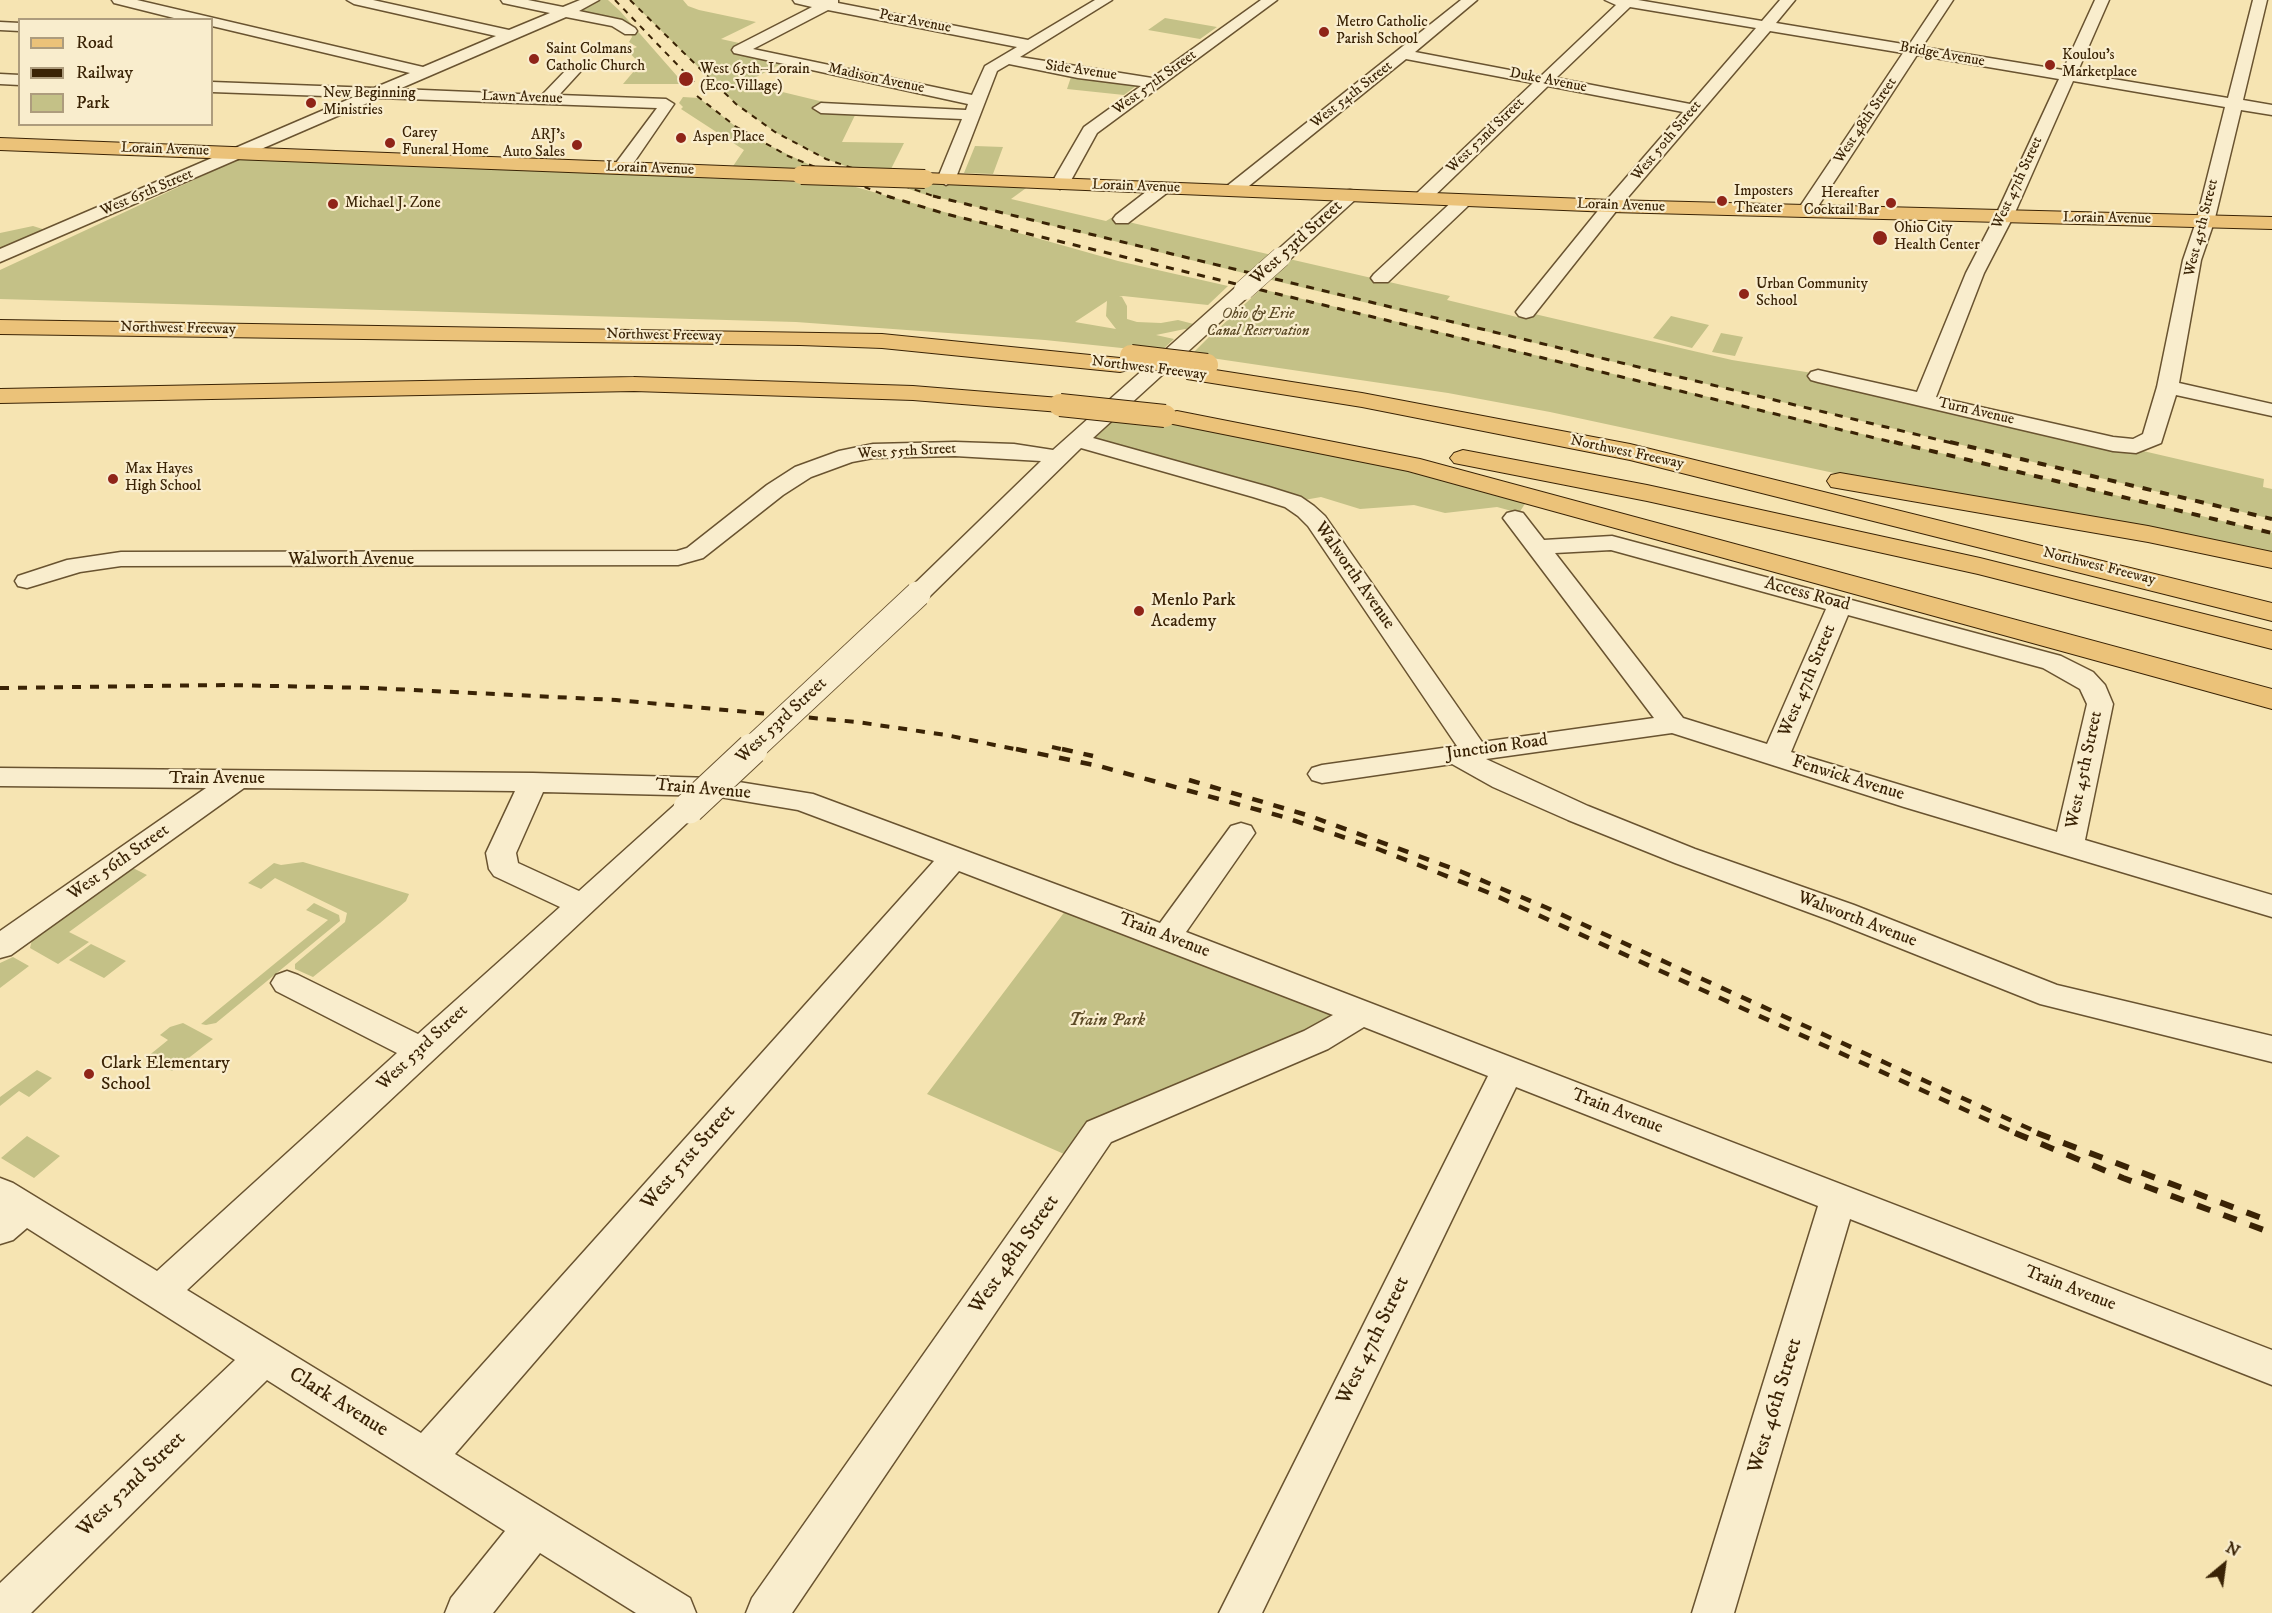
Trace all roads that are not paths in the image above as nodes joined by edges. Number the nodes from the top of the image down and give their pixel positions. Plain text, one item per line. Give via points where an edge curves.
1 (119, 0) edge
2 (354, 0) edge
3 (508, 0) edge
4 (592, 0) edge
5 (800, 0) edge
6 (1270, 0) edge
7 (1470, 0) edge
8 (1788, 0) edge
9 (1946, 0) edge
10 (2102, 0) edge
11 (2260, 0) edge
12 (1622, 1) edge
13 (1077, 2) dead end
14 (831, 3) edge
15 (1101, 3) edge
16 (564, 12) junction
17 (194, 18) edge
18 (213, 22) edge
19 (1766, 25) junction
20 (0, 26) edge
21 (18, 27) edge
22 (630, 31) dead end
23 (510, 35) junction
24 (1030, 45) junction
25 (1913, 50) junction
26 (1402, 54) junction
27 (1006, 59) junction
28 (424, 72) junction
29 (572, 72) dead end
30 (2068, 76) junction
31 (0, 79) edge
32 (18, 80) edge
33 (1544, 81) junction
34 (1155, 83) junction
35 (213, 87) edge
36 (377, 93) junction
37 (547, 99) junction
38 (2233, 103) junction
39 (821, 108) dead end
40 (975, 108) junction
41 (1694, 109) junction
42 (2272, 110) edge
43 (0, 144) edge
44 (242, 152) junction
45 (622, 167) junction
46 (935, 179) junction
47 (1060, 184) junction
48 (1162, 188) junction
49 (1233, 190) junction
50 (1350, 195) junction
51 (1422, 198) junction
52 (1463, 201) junction
53 (1611, 206) junction
54 (1806, 211) junction
55 (2004, 217) junction
56 (1122, 219) dead end
57 (2205, 222) junction
58 (2272, 223) edge
59 (0, 256) edge
60 (1382, 278) dead end
61 (1526, 312) dead end
62 (0, 327) edge
63 (1201, 370) junction
64 (1818, 376) dead end
65 (2168, 387) junction
66 (0, 396) edge
67 (1924, 400) junction
68 (2272, 410) edge
69 (1171, 417) junction
70 (1077, 440) junction
71 (2136, 446) joint
72 (1058, 457) junction
73 (1515, 518) dead end
74 (1539, 548) junction
75 (678, 558) joint
76 (2272, 560) edge
77 (27, 581) dead end
78 (1840, 604) junction
79 (2272, 612) edge
80 (2272, 640) edge
81 (2071, 672) joint
82 (2272, 699) edge
83 (1672, 724) junction
84 (1464, 753) junction
85 (1776, 756) junction
86 (1322, 774) dead end
87 (0, 777) edge
88 (238, 779) junction
89 (533, 782) junction
90 (1241, 833) dead end
91 (2070, 845) junction
92 (953, 858) junction
93 (581, 904) junction
94 (2272, 906) edge
95 (1166, 937) junction
96 (0, 947) edge
97 (287, 983) dead end
98 (1361, 1014) junction
99 (2272, 1049) edge
100 (421, 1050) junction
101 (1508, 1070) junction
102 (1838, 1198) junction
103 (8, 1210) edge
104 (159, 1292) junction
105 (264, 1357) junction
106 (2272, 1368) edge
107 (425, 1458) junction
108 (536, 1525) junction
109 (0, 1612) edge
110 (466, 1613) edge
111 (675, 1613) edge
112 (767, 1613) edge
113 (1240, 1613) edge
114 (1713, 1613) edge

1 - 17 street
2 - 23 street
3 - 16 street
4 - 16 street, West 65th Street
5 - 14 street, Pear Avenue
6 - 34 street, West 57th Street
7 - 26 street, West 54th Street
8 - 19 street, West 50th Street
9 - 25 street, West 48th Street
10 - 30 street, West 47th Street
11 - 38 street, West 45th Street
12 - 19 street, Bridge Avenue
12 - 33 street, West 52nd Street
13 - 15 street
14 - 24 street, Pear Avenue
14 - 40 street, Madison Avenue via 739,50
15 - 24 street
16 - 22 street via 616,23
16 - 23 street, West 65th Street
18 - 28 street
19 - 25 street, Bridge Avenue
19 - 41 street, West 50th Street
20 - 21 street
23 - 28 street, West 65th Street
24 - 27 street
25 - 30 street, Bridge Avenue
25 - 54 street, West 48th Street
26 - 33 street, Duke Avenue
26 - 49 street, West 54th Street
27 - 34 street, Side Avenue
27 - 40 street via 990,69
28 - 36 street, West 65th Street
29 - 37 street
30 - 38 street, Bridge Avenue
30 - 55 street, West 47th Street
31 - 32 street
33 - 41 street, Duke Avenue
33 - 51 street, West 52nd Street
34 - 47 street, West 57th Street via 1090,130
35 - 36 street, Lawn Avenue
36 - 37 street, Lawn Avenue
36 - 44 street, West 65th Street
37 - 45 street, Lawn Avenue via 666,104
38 - 42 street, Bridge Avenue
38 - 57 street, West 45th Street
39 - 40 street
40 - 46 street
41 - 53 street, West 50th Street
43 - 44 main road, Lorain Avenue
44 - 45 main road, Lorain Avenue
44 - 59 street, West 65th Street
45 - 46 main road, Lorain Avenue, bridge
46 - 47 main road, Lorain Avenue
47 - 48 main road, Lorain Avenue
48 - 49 main road, Lorain Avenue
48 - 56 street
49 - 50 main road, Lorain Avenue
50 - 51 main road, Lorain Avenue
50 - 70 street, West 53rd Street, bridge
51 - 52 main road, Lorain Avenue
52 - 53 main road, Lorain Avenue
52 - 60 street, West 52nd Street
53 - 54 main road, Lorain Avenue
53 - 61 street, West 50th Street
54 - 55 main road, Lorain Avenue
55 - 57 main road, Lorain Avenue
55 - 67 street, West 47th Street via 1971,282
57 - 58 main road, Lorain Avenue
57 - 65 street, West 45th Street via 2192,260
62 - 63 main road, Northwest Freeway via 800,338 1125,360
63 - 76 main road via 1493,408 1828,479 2137,532
63 - 79 main road, Northwest Freeway via 1630,452
64 - 67 street, Turn Avenue
65 - 68 street
65 - 71 street, West 45th Street via 2153,438
66 - 69 main road, Northwest Freeway, bridge via 634,384 889,392
67 - 71 street, Turn Avenue
69 - 80 main road, Northwest Freeway via 1361,441 1647,493 1980,566
69 - 82 main road via 1411,464
70 - 72 street, West 53rd Street
70 - 84 street, Walworth Avenue via 1261,492 1293,502 1306,511 1317,521
72 - 75 street, West 55th Street via 955,449 873,451 847,456 803,472 694,553
72 - 93 street, West 53rd Street, bridge via 918,594
73 - 74 street
74 - 78 street, Access Road via 1612,543
74 - 83 street
75 - 77 street, Walworth Avenue via 121,559 76,565
78 - 81 street, Access Road via 2052,662
78 - 85 street, West 47th Street
81 - 91 street, West 45th Street via 2092,686 2100,704
83 - 84 street, Junction Road
83 - 85 street, Fenwick Avenue
84 - 86 street, Junction Road
84 - 99 street, Walworth Avenue via 1503,780 1588,817 2051,996
85 - 91 street, Fenwick Avenue
87 - 88 street, Train Avenue
88 - 89 street, Train Avenue
88 - 96 street, West 56th Street
89 - 92 street, Train Avenue via 714,787 803,801
89 - 93 street via 501,854 504,869
90 - 95 street
91 - 94 street, Fenwick Avenue
92 - 95 street, Train Avenue
92 - 107 street, West 51st Street
93 - 100 street, West 53rd Street
95 - 98 street, Train Avenue
97 - 100 street
98 - 101 street, Train Avenue
98 - 112 street, West 48th Street via 1316,1040 1099,1132
100 - 104 street, West 53rd Street
101 - 102 street, Train Avenue
101 - 113 street, West 47th Street
102 - 106 street, Train Avenue
102 - 114 street, West 46th Street
103 - 104 street, Clark Avenue
104 - 105 street, Clark Avenue
105 - 107 street, Clark Avenue
105 - 109 street, West 52nd Street
107 - 108 street, Clark Avenue
108 - 110 street
108 - 111 street, Clark Avenue

